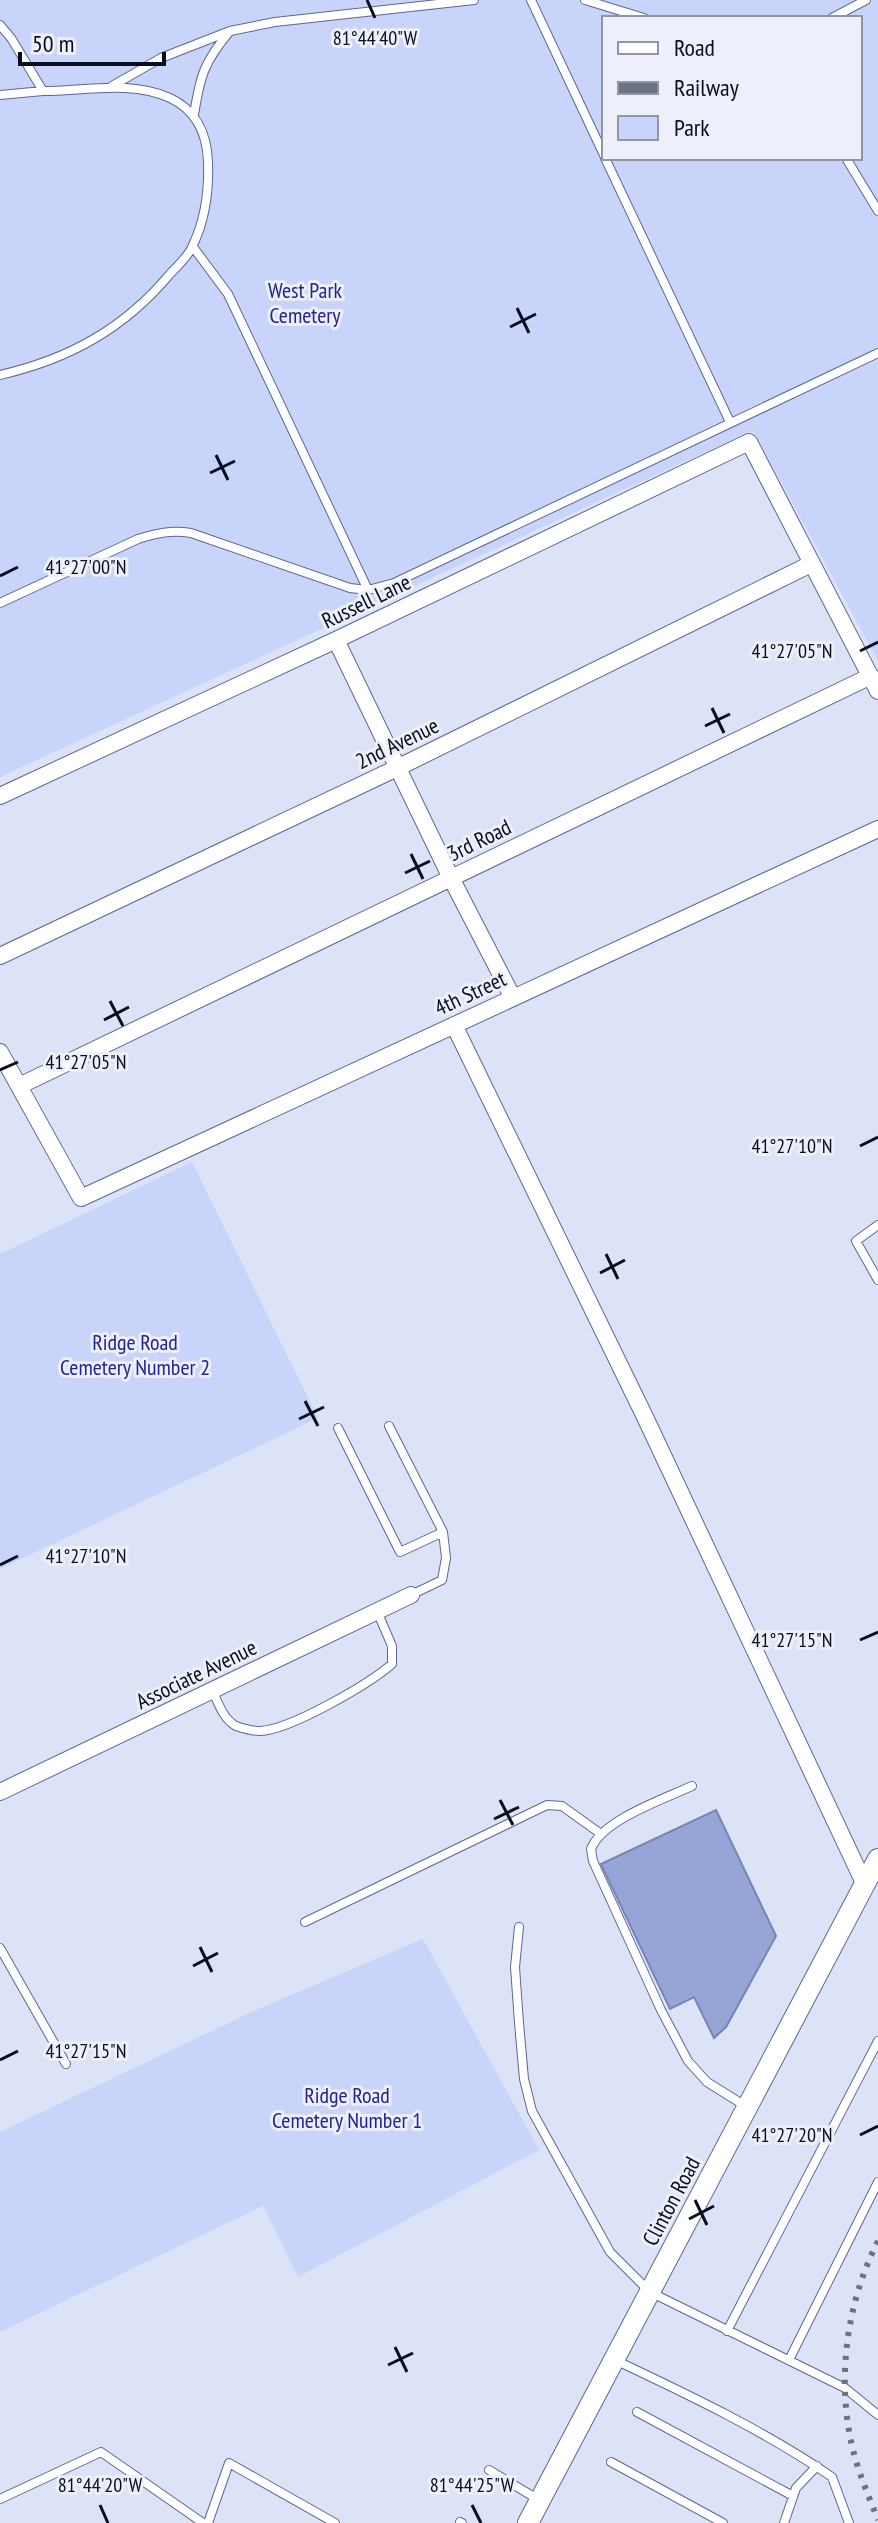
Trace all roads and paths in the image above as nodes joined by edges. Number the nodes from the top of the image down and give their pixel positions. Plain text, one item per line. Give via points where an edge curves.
1 (474, 0) edge
2 (531, 0) edge
3 (585, 0) edge
4 (866, 0) edge
5 (637, 16) edge
6 (836, 16) edge
7 (0, 25) edge
8 (230, 31) junction
9 (108, 88) junction
10 (43, 91) junction
11 (0, 95) edge
12 (194, 115) junction
13 (602, 150) edge
14 (607, 160) edge
15 (847, 160) edge
16 (878, 211) edge
17 (193, 247) junction
18 (878, 353) edge
19 (0, 375) edge
20 (730, 422) junction
21 (811, 564) junction
22 (368, 590) junction
23 (0, 603) edge
24 (336, 640) junction
25 (874, 684) edge
26 (397, 768) junction
27 (0, 796) edge
28 (878, 829) edge
29 (451, 878) junction
30 (0, 956) edge
31 (512, 996) junction
32 (454, 1025) junction
33 (0, 1052) edge
34 (19, 1086) junction
35 (878, 1225) edge
36 (878, 1280) edge
37 (389, 1426) dead end
38 (338, 1428) dead end
39 (443, 1532) junction
40 (411, 1595) joint
41 (377, 1611) junction
42 (212, 1690) junction
43 (692, 1786) dead end
44 (0, 1792) edge
45 (601, 1834) junction
46 (878, 1859) edge
47 (865, 1885) junction
48 (305, 1922) dead end
49 (519, 1927) dead end
50 (0, 1948) edge
51 (878, 2041) edge
52 (869, 2058) junction
53 (878, 2062) edge
54 (66, 2064) dead end
55 (748, 2107) junction
56 (878, 2182) edge
57 (650, 2292) junction
58 (727, 2331) junction
59 (614, 2360) junction
60 (789, 2360) junction
61 (637, 2412) dead end
62 (878, 2415) edge
63 (611, 2462) dead end
64 (817, 2466) junction
65 (489, 2470) dead end
66 (793, 2496) junction
67 (0, 2499) edge
68 (540, 2500) junction
69 (205, 2523) edge
70 (335, 2523) edge
71 (528, 2523) edge
72 (723, 2523) edge
73 (784, 2523) edge
74 (849, 2523) edge

1 - 8 lane
2 - 13 lane
3 - 5 lane
4 - 6 lane
7 - 10 lane
8 - 9 lane via 161,58
8 - 12 lane via 200,77
9 - 10 lane
9 - 12 lane via 171,98
10 - 11 lane
12 - 17 lane via 208,143 209,191
14 - 20 lane
15 - 16 lane
17 - 19 lane via 150,297 94,339 62,357
17 - 22 lane via 228,294
18 - 20 lane
20 - 22 lane via 394,583
21 - 24 street, Russell Lane via 749,442
21 - 25 street
21 - 26 street, 2nd Avenue
22 - 23 lane via 175,531 138,539
24 - 26 street
24 - 27 street, Russell Lane
25 - 29 street, 3rd Road
26 - 29 street
26 - 30 street, 2nd Avenue
28 - 31 street, 4th Street
29 - 31 street
29 - 34 street, 3rd Road
31 - 32 street, 4th Street
32 - 34 street, 4th Street via 81,1198
32 - 47 street
33 - 34 street
35 - 36 lane via 856,1241
37 - 39 lane
38 - 39 lane via 400,1552
39 - 40 lane via 442,1580
40 - 41 street, Associate Avenue
41 - 42 street, Associate Avenue
41 - 42 lane via 392,1646 392,1664 376,1678 284,1725 259,1731 236,1726
42 - 44 street, Associate Avenue
43 - 45 lane
45 - 48 lane via 562,1806 547,1805
45 - 55 lane via 591,1849 593,1861 674,2036 707,2082
46 - 47 street, Clinton Road
47 - 55 street, Clinton Road
49 - 57 lane via 515,1967 524,2079 532,2111 610,2252
50 - 54 lane
51 - 52 lane
52 - 53 lane
52 - 58 lane
55 - 57 street, Clinton Road
56 - 60 lane
57 - 58 lane
57 - 59 street, Clinton Road
58 - 60 lane
59 - 64 lane
59 - 68 street, Clinton Road
60 - 62 lane via 845,2388
61 - 66 lane
63 - 72 lane
64 - 66 lane
64 - 74 lane via 832,2477
65 - 68 lane
66 - 73 lane
67 - 69 lane via 101,2452
68 - 71 street, Clinton Road
69 - 70 lane via 229,2463

